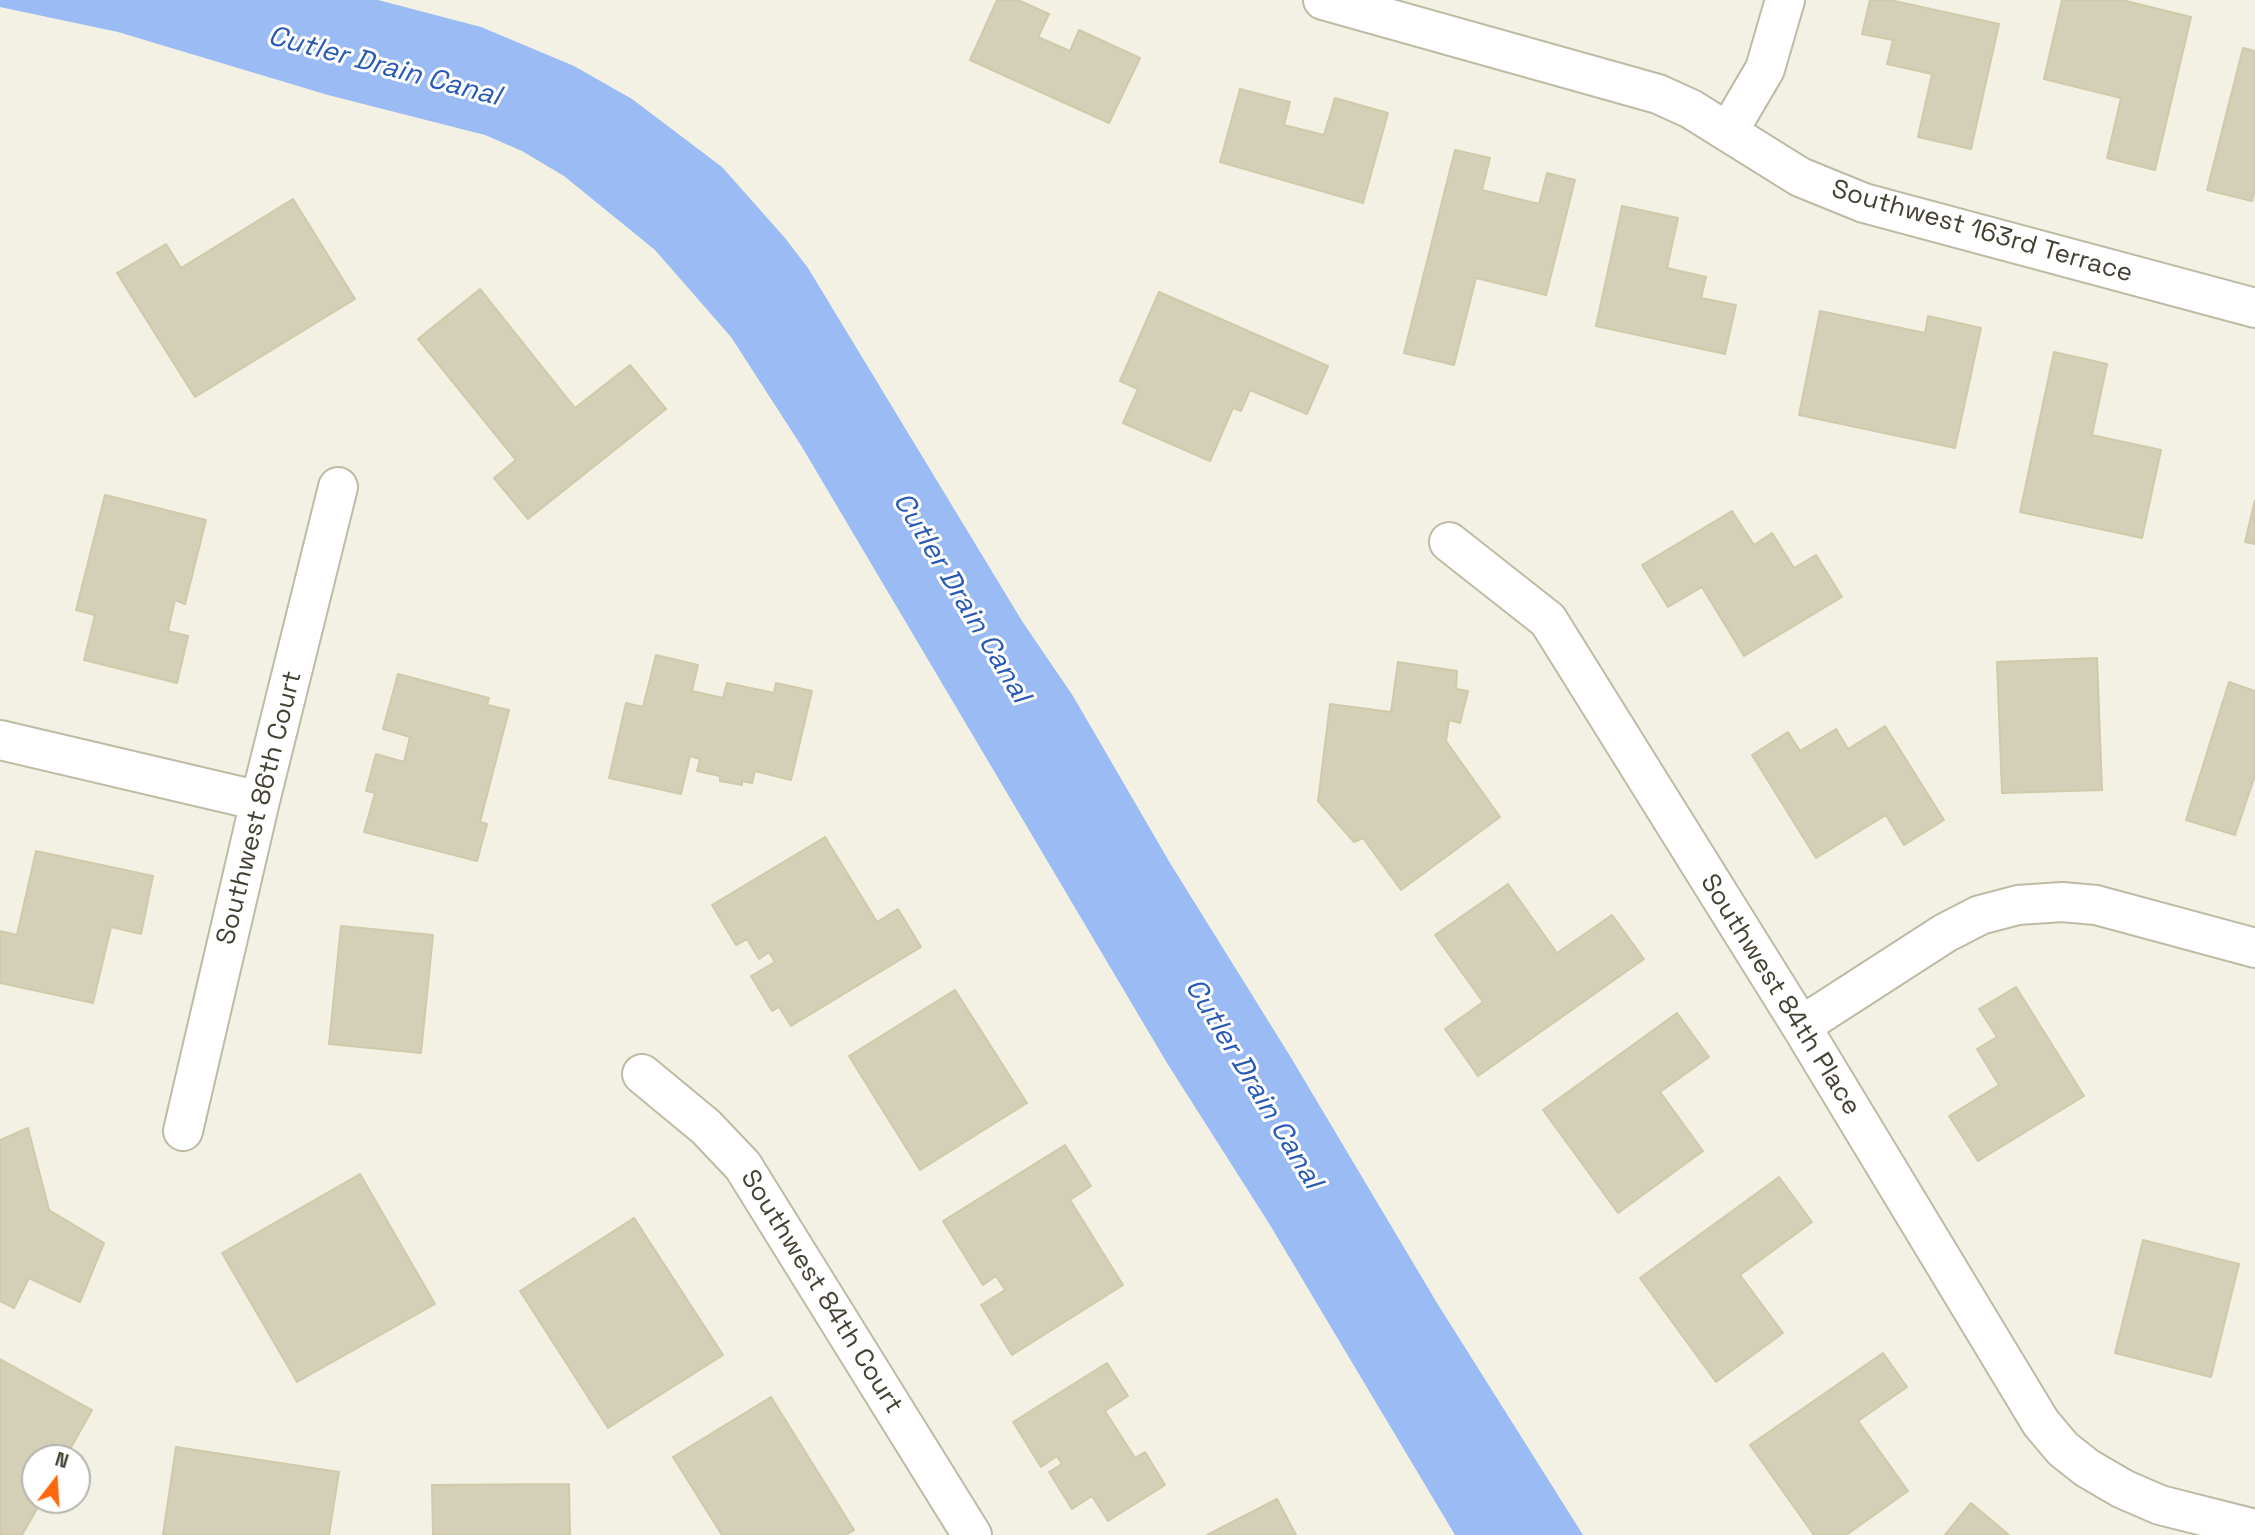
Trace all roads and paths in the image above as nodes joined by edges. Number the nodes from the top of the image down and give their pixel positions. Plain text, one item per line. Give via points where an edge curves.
1 (1323, 0) edge
2 (1785, 0) edge
3 (1728, 132) junction
4 (2255, 308) edge
5 (338, 487) dead end
6 (1449, 542) dead end
7 (0, 740) edge
8 (260, 801) junction
9 (2255, 948) edge
10 (1801, 1026) junction
11 (642, 1074) dead end
12 (183, 1131) dead end
13 (2255, 1530) edge
14 (972, 1535) edge

1 - 3 street, Southwest 163rd Terrace via 1621,82 1691,109
2 - 3 street via 1765,69
3 - 4 street, Southwest 163rd Terrace via 1800,177 1864,203
5 - 8 street, Southwest 86th Court
6 - 10 street, Southwest 84th Place via 1548,621
7 - 8 street
8 - 12 street, Southwest 86th Court
9 - 10 street via 2096,905 2018,905 1980,915 1945,933
10 - 13 street, Southwest 84th Place via 2041,1423 2063,1449 2123,1489 2160,1505
11 - 14 street, Southwest 84th Court via 706,1127 743,1166

